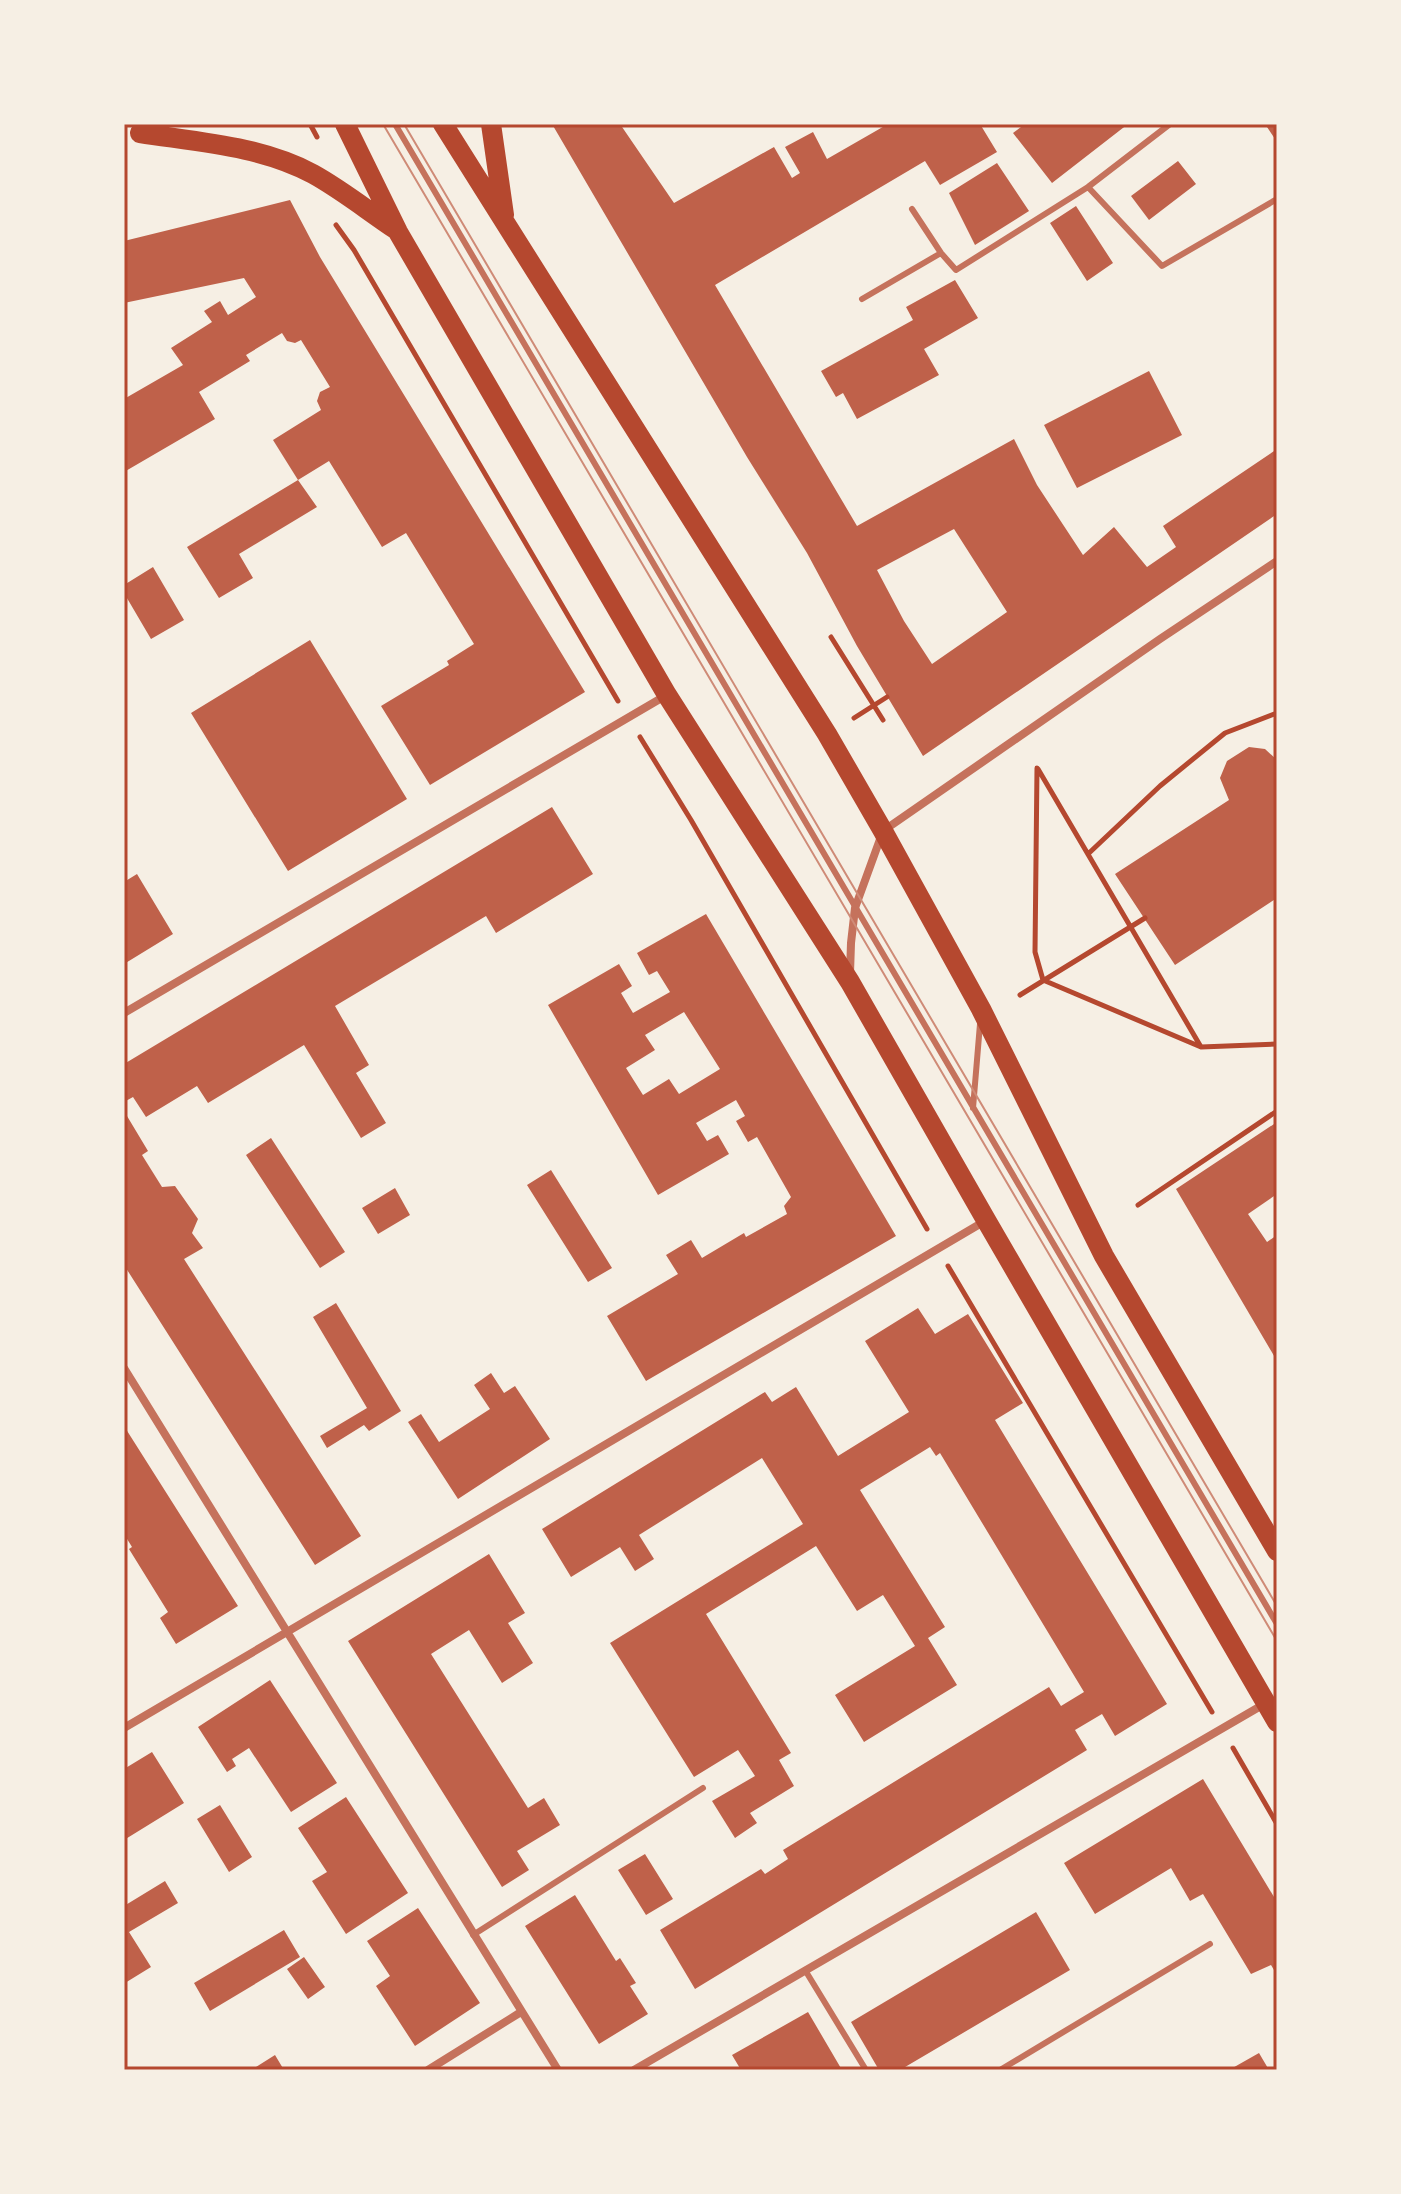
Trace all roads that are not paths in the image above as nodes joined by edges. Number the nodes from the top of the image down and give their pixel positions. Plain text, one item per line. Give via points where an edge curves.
1 (171, 124) edge
2 (345, 124) edge
3 (395, 124) edge
4 (443, 124) edge
5 (491, 124) edge
6 (1170, 124) edge
7 (132, 134) edge
8 (1088, 187) junction
9 (1277, 199) edge
10 (912, 209) dead end
11 (505, 223) junction
12 (398, 232) junction
13 (941, 253) junction
14 (862, 299) dead end
15 (1277, 561) edge
16 (667, 695) junction
17 (883, 831) junction
18 (855, 908) junction
19 (850, 982) junction
20 (981, 1009) junction
21 (124, 1013) edge
22 (973, 1108) junction
23 (986, 1220) junction
24 (124, 1368) edge
25 (1277, 1551) edge
26 (1277, 1624) edge
27 (286, 1632) junction
28 (1266, 1703) junction
29 (1277, 1722) edge
30 (124, 1728) edge
31 (703, 1788) dead end
32 (473, 1935) junction
33 (1210, 1944) dead end
34 (805, 1970) junction
35 (521, 2012) junction
36 (428, 2070) edge
37 (558, 2070) edge
38 (634, 2070) edge
39 (866, 2070) edge
40 (1000, 2070) edge

1 - 7 main road
2 - 12 main road
3 - 18 lane
4 - 11 main road
5 - 11 main road
6 - 8 lane
7 - 12 main road via 276,158 313,174
8 - 9 lane via 1162,266
8 - 13 lane via 956,270
10 - 13 lane
11 - 17 main road
12 - 16 main road
13 - 14 lane
15 - 17 street
16 - 19 main road
16 - 21 street
17 - 18 street
17 - 20 main road
18 - 19 street
18 - 22 lane
19 - 23 main road
20 - 22 lane
20 - 25 main road via 1104,1256
22 - 26 lane
23 - 27 street
23 - 28 main road
24 - 27 street
27 - 30 street
27 - 32 street
28 - 29 main road
28 - 34 street
31 - 32 lane
32 - 35 street
33 - 40 lane
34 - 38 street
34 - 39 lane
35 - 36 street
35 - 37 street

